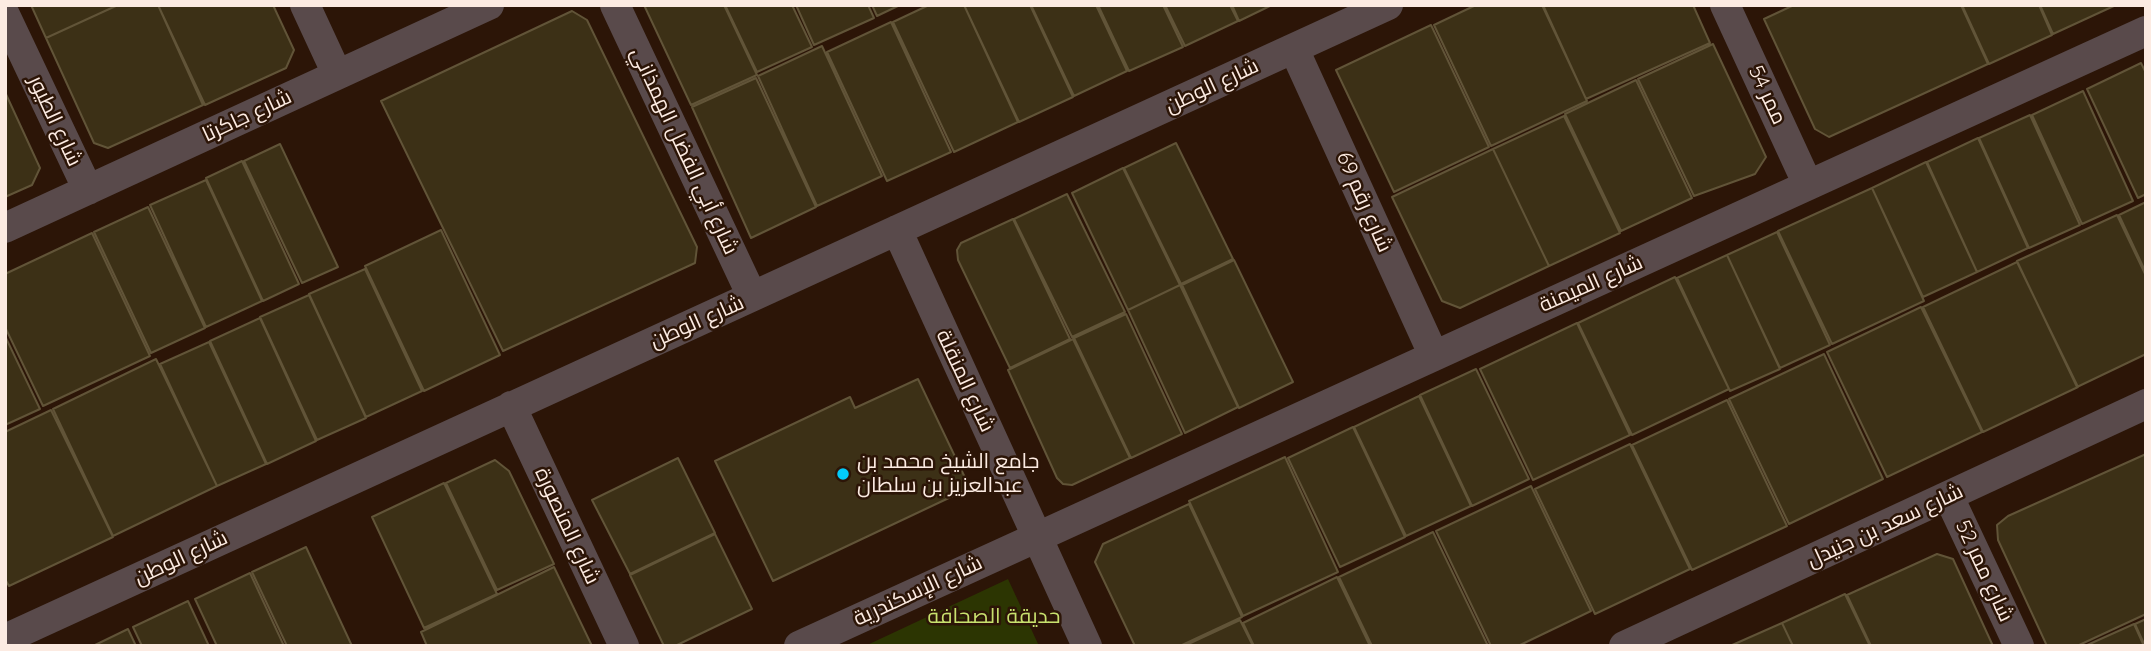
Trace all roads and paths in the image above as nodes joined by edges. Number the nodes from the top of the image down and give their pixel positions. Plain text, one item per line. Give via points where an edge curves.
1 (305, 5) edge
2 (489, 5) edge
3 (615, 5) edge
4 (1388, 5) edge
5 (1725, 5) edge
6 (5, 15) edge
7 (2146, 31) edge
8 (1294, 48) junction
9 (337, 74) junction
10 (1808, 185) junction
11 (88, 190) junction
12 (5, 228) edge
13 (897, 230) junction
14 (752, 296) junction
15 (1434, 356) junction
16 (2146, 404) edge
17 (511, 406) junction
18 (1949, 497) junction
19 (1037, 537) junction
20 (5, 639) edge
21 (624, 646) edge
22 (799, 646) edge
23 (1087, 646) edge
24 (1623, 646) edge
25 (2019, 646) edge

1 - 9 street
2 - 9 street, شارع جاكرتا
3 - 14 street, شارع أبي الفضل الهمذاني
4 - 8 street, شارع الوطن
5 - 10 street, ممر 54
6 - 11 street, شارع الطيور
7 - 10 street, شارع الميمنة
8 - 13 street, شارع الوطن
8 - 15 street, شارع رقم 69
9 - 11 street, شارع جاكرتا
10 - 15 street, شارع الميمنة
11 - 12 street, شارع جاكرتا
13 - 14 street, شارع الوطن
13 - 19 street, شارع المنقلة
14 - 17 street, شارع الوطن
15 - 19 street, شارع الميمنة
16 - 18 street, شارع سعد بن جنيدل
17 - 20 street, شارع الوطن
17 - 21 street, شارع المنصورة
18 - 24 street, شارع سعد بن جنيدل
18 - 25 street, شارع ممر 52
19 - 22 street, شارع الإسكندرية
19 - 23 street, شارع المنقلة

